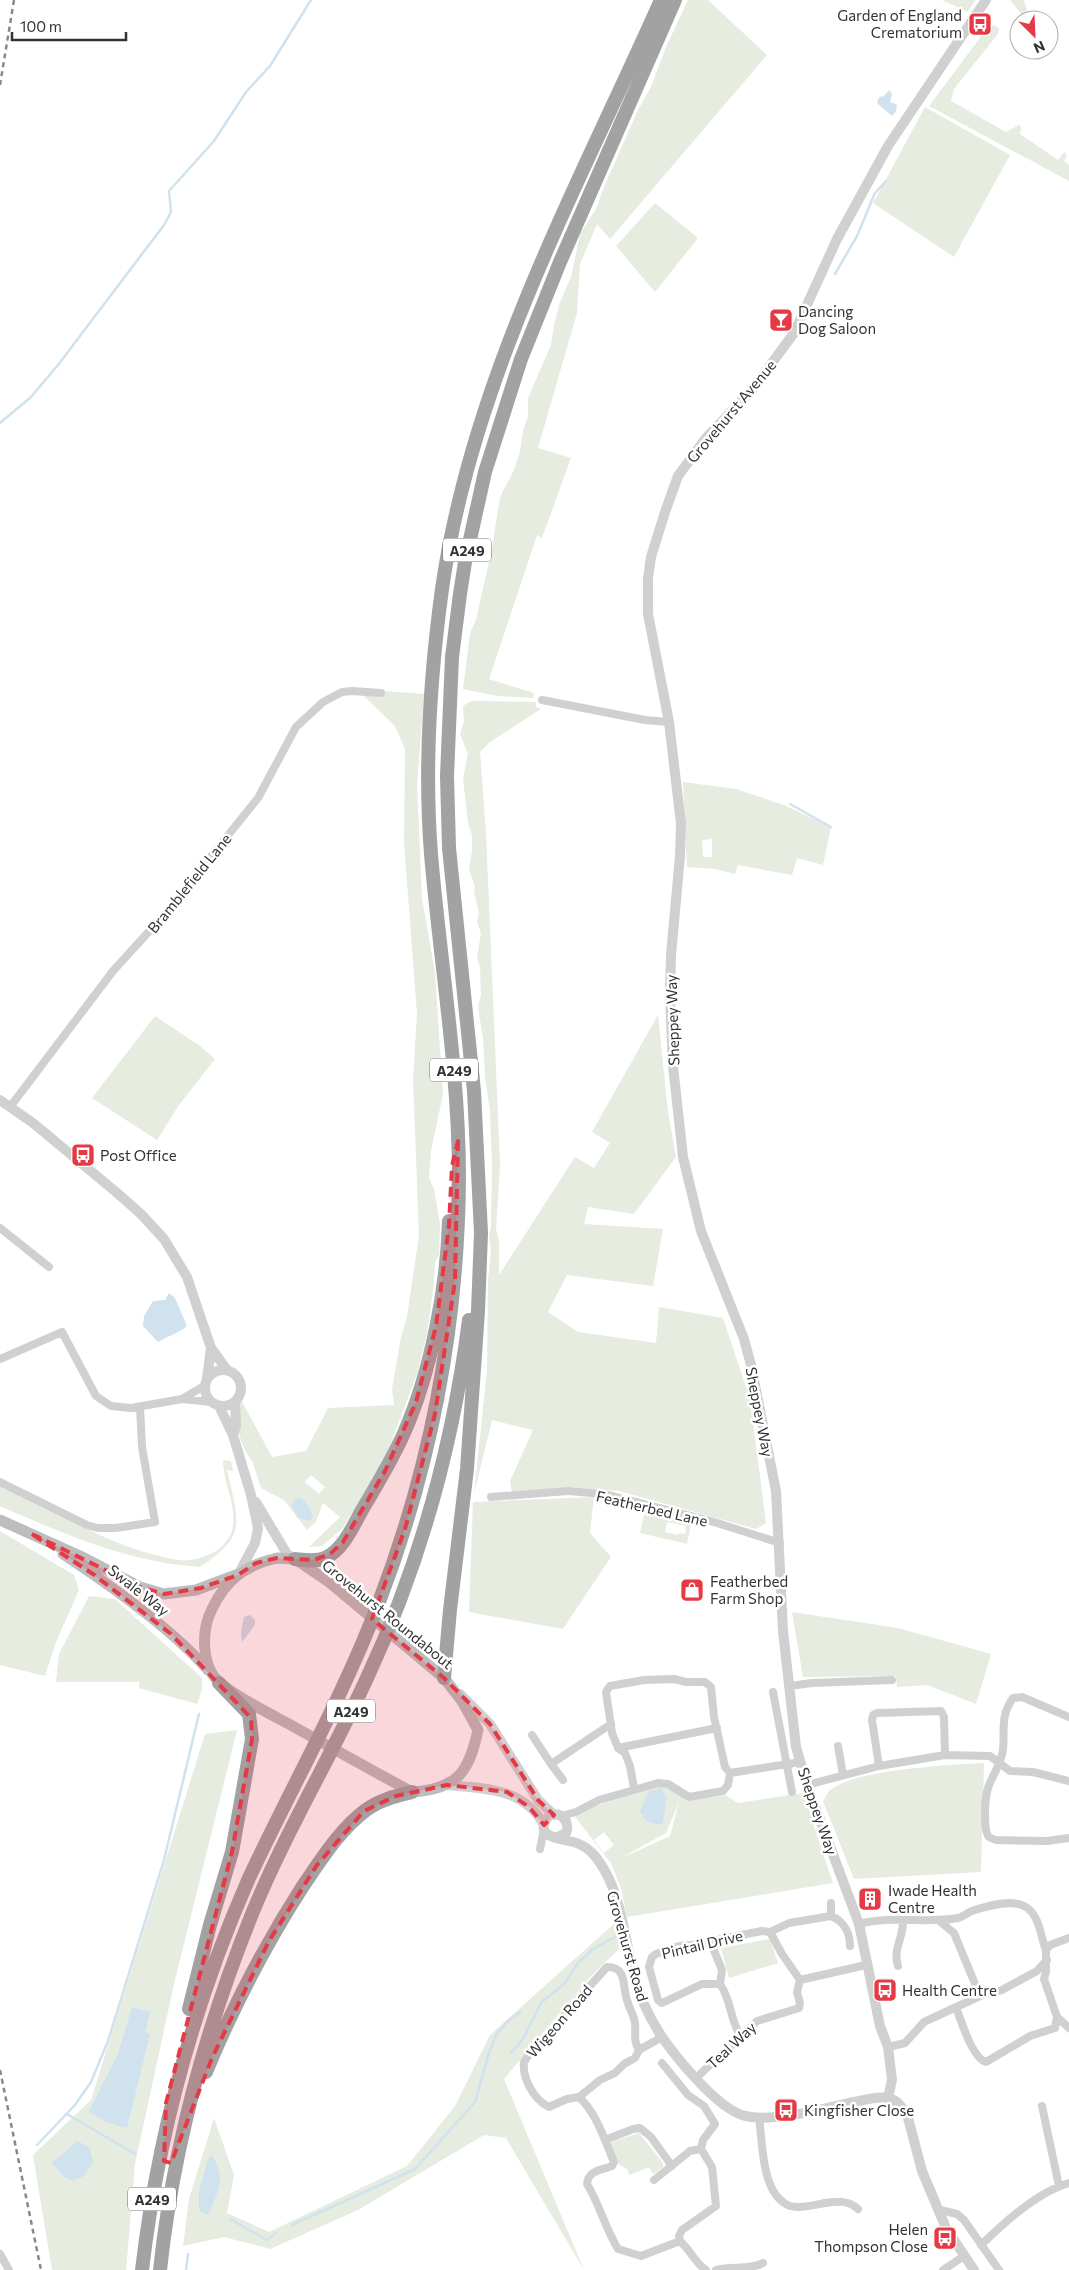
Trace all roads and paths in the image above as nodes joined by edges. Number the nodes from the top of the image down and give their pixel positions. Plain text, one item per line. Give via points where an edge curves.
1 (661, 0) edge
2 (676, 0) edge
3 (986, 0) edge
4 (382, 693) dead end
5 (542, 700) dead end
6 (669, 722) junction
7 (0, 1100) edge
8 (10, 1107) junction
9 (477, 1137) junction
10 (458, 1140) junction
11 (0, 1228) edge
12 (50, 1267) dead end
13 (211, 1348) junction
14 (0, 1359) edge
15 (227, 1370) junction
16 (206, 1382) junction
17 (182, 1399) junction
18 (235, 1402) junction
19 (215, 1404) junction
20 (140, 1407) junction
21 (233, 1435) junction
22 (0, 1482) edge
23 (251, 1495) junction
24 (491, 1497) dead end
25 (0, 1520) edge
26 (30, 1533) junction
27 (780, 1543) junction
28 (295, 1559) junction
29 (238, 1575) junction
30 (444, 1678) junction
31 (892, 1680) dead end
32 (220, 1683) junction
33 (790, 1686) junction
34 (773, 1692) dead end
35 (1069, 1717) edge
36 (611, 1724) junction
37 (717, 1728) junction
38 (532, 1735) dead end
39 (838, 1746) dead end
40 (618, 1748) junction
41 (946, 1755) junction
42 (801, 1762) junction
43 (552, 1764) junction
44 (787, 1764) junction
45 (1000, 1764) junction
46 (878, 1766) junction
47 (730, 1773) junction
48 (843, 1775) junction
49 (563, 1780) dead end
50 (1069, 1781) edge
51 (447, 1785) junction
52 (807, 1785) junction
53 (634, 1788) junction
54 (412, 1792) junction
55 (792, 1792) dead end
56 (581, 1810) junction
57 (558, 1815) junction
58 (544, 1827) junction
59 (568, 1827) junction
60 (556, 1838) junction
61 (1069, 1838) edge
62 (578, 1843) junction
63 (831, 1903) dead end
64 (831, 1916) junction
65 (961, 1918) junction
66 (902, 1920) junction
67 (938, 1920) junction
68 (859, 1924) junction
69 (770, 1932) junction
70 (954, 1933) junction
71 (1069, 1938) edge
72 (711, 1943) junction
73 (850, 1946) dead end
74 (1046, 1950) junction
75 (1047, 1960) junction
76 (866, 1965) junction
77 (898, 1966) dead end
78 (800, 1980) junction
79 (720, 1984) junction
80 (980, 1996) junction
81 (956, 2008) junction
82 (1057, 2017) junction
83 (1069, 2028) edge
84 (740, 2035) junction
85 (662, 2037) junction
86 (888, 2047) junction
87 (639, 2050) junction
88 (662, 2063) dead end
89 (696, 2078) junction
90 (579, 2097) junction
91 (888, 2098) junction
92 (1042, 2106) dead end
93 (759, 2118) junction
94 (185, 2125) junction
95 (165, 2129) junction
96 (605, 2140) junction
97 (701, 2149) junction
98 (672, 2166) junction
99 (654, 2180) dead end
100 (1069, 2183) edge
101 (1059, 2186) junction
102 (855, 2204) dead end
103 (940, 2210) junction
104 (680, 2242) junction
105 (981, 2245) junction
106 (0, 2254) edge
107 (964, 2256) junction
108 (763, 2262) dead end
109 (9, 2270) edge
110 (142, 2270) edge
111 (160, 2270) edge
112 (706, 2270) edge
113 (716, 2270) edge
114 (943, 2270) edge
115 (974, 2270) edge
116 (999, 2270) edge

1 - 10 highway, A249 via 508,340 470,460 449,551 434,653 427,779
2 - 9 highway, A249 via 563,253 521,360 485,472 465,562 452,657 446,776 449,848
3 - 6 street, Grovehurst Avenue via 888,146 837,239 794,333 752,390 706,438 678,476 651,557 647,594
4 - 8 street, Bramblefield Lane via 342,692 323,702 296,727 258,798 114,971
5 - 6 street
6 - 27 street, Sheppey Way via 681,824 670,985 673,1066 681,1140 702,1232 751,1365 776,1491
7 - 8 street
8 - 13 street via 116,1192 164,1238 187,1277
9 - 30 highway, A249 via 481,1233 478,1318 467,1469
9 - 94 highway, A249 via 475,1258 465,1349 449,1437 425,1526 395,1614 367,1679 253,1912 201,2060
10 - 28 highway, A249 via 452,1166 448,1233 436,1326 410,1417 385,1471 343,1542 326,1558
10 - 95 highway, A249 via 457,1246 450,1326 435,1414 405,1529 380,1601 350,1671 234,1912 198,2010
11 - 12 street
13 - 15 street
13 - 16 street
14 - 20 street via 62,1332 101,1401 121,1408
15 - 16 street via 218,1371
15 - 18 street via 235,1374 241,1386
16 - 17 street
16 - 19 street via 206,1395
17 - 19 street
17 - 20 street
18 - 19 street via 228,1406
18 - 21 street
19 - 21 street
20 - 22 street via 142,1447 155,1522 98,1528
21 - 23 street
23 - 28 street via 287,1554
23 - 29 street via 257,1535 252,1552
24 - 27 street, Featherbed Lane via 568,1491 604,1494 714,1522
25 - 26 main road, Swale Way
26 - 29 main road, Swale Way via 140,1587 164,1594 196,1590
26 - 32 main road, Swale Way via 93,1574 171,1634
27 - 33 street, Sheppey Way via 783,1631
28 - 29 main road via 278,1558 256,1563
28 - 30 main road, Grovehurst Roundabout via 329,1582
29 - 32 main road via 218,1595 206,1620 207,1661
30 - 51 main road, Grovehurst Roundabout via 478,1730 469,1764
30 - 57 street via 490,1724 538,1800
31 - 33 street via 836,1678
32 - 54 main road
32 - 95 highway, A249 via 249,1714 252,1739 232,1852 210,1925 166,2104
33 - 42 street, Sheppey Way via 792,1709 800,1727
34 - 44 street
35 - 45 street via 1022,1697 1013,1698 1003,1722
36 - 37 street via 606,1692 610,1686 674,1679 705,1682 711,1686
36 - 40 street
36 - 43 street
37 - 40 street
37 - 47 street via 725,1767
38 - 43 street
39 - 48 street
40 - 53 street via 625,1753
41 - 45 street via 990,1756
41 - 46 street
41 - 46 street via 941,1711 877,1713 872,1720
42 - 44 street
42 - 52 street, Sheppey Way
43 - 49 street
44 - 47 street
44 - 55 street
45 - 50 street via 1010,1771 1034,1772
45 - 61 street via 987,1792 985,1829 989,1838 1047,1841
46 - 48 street
47 - 53 street via 723,1791 688,1797 668,1784
48 - 52 street
51 - 54 main road, Grovehurst Roundabout
51 - 58 street via 507,1792 529,1807
52 - 68 street, Sheppey Way
53 - 56 street
54 - 94 highway, A249 via 367,1809 317,1864 246,1984
56 - 57 street
56 - 59 street
57 - 58 street via 548,1818
57 - 59 street
58 - 60 street via 548,1836
58 - 60 street via 540,1849
59 - 60 street via 563,1836
59 - 62 street, Grovehurst Road
60 - 62 street, Grovehurst Road
62 - 85 street, Grovehurst Road via 593,1852 605,1871 620,1911 641,1996
63 - 64 street
64 - 69 street, Pintail Drive via 789,1923
64 - 73 street via 846,1928
65 - 67 street
65 - 70 street
65 - 74 street via 971,1912 1016,1903 1030,1910
66 - 67 street
66 - 68 street via 885,1919
66 - 77 street via 896,1958
67 - 70 street
68 - 76 street, Sheppey Way
69 - 72 street, Pintail Drive via 762,1930
69 - 78 street
70 - 80 street
71 - 74 street via 1050,1945
72 - 79 street via 722,1970
72 - 79 street, Pintail Drive via 662,1951 652,1957 649,1966 658,2000 662,2003 702,1984
74 - 75 street
75 - 80 street via 1037,1970 1002,1990
75 - 82 street via 1044,1979
76 - 78 street
76 - 86 street, Sheppey Way
78 - 84 street, Teal Way via 798,2008 757,2021
79 - 84 street
80 - 81 street
81 - 82 street via 974,2051 980,2060 986,2062 1030,2036 1055,2028
81 - 86 street via 924,2022 905,2043
82 - 83 street
84 - 89 street, Teal Way
85 - 87 street
85 - 89 street, Grovehurst Road
86 - 91 street, Sheppey Way via 892,2080
87 - 90 street via 636,2058
87 - 90 street, Wigeon Road via 634,2040 635,2022 626,1999 624,1980 614,1967 607,1966 552,2033 536,2044 524,2062 526,2075 540,2103 549,2107
88 - 97 street via 688,2095 704,2106 715,2124 702,2140
89 - 93 street, Grovehurst Road via 728,2108
90 - 96 street via 595,2117
91 - 93 street, Grovehurst Road via 878,2097
91 - 103 street via 899,2104 908,2118 922,2170
92 - 101 street
93 - 102 street via 766,2172 778,2199 792,2206 844,2201
94 - 111 highway, A249
95 - 110 highway, A249
96 - 98 street via 640,2128 651,2137
96 - 104 street via 614,2162 612,2166 592,2173 588,2184 618,2249 641,2256
97 - 98 street via 690,2151
97 - 104 street via 712,2167 716,2206 682,2230
98 - 99 street
100 - 101 street
101 - 105 street via 1014,2214
103 - 105 street via 957,2214
103 - 107 street via 946,2228
104 - 112 street
105 - 116 street
106 - 109 street
107 - 114 street
107 - 115 street
108 - 113 street

